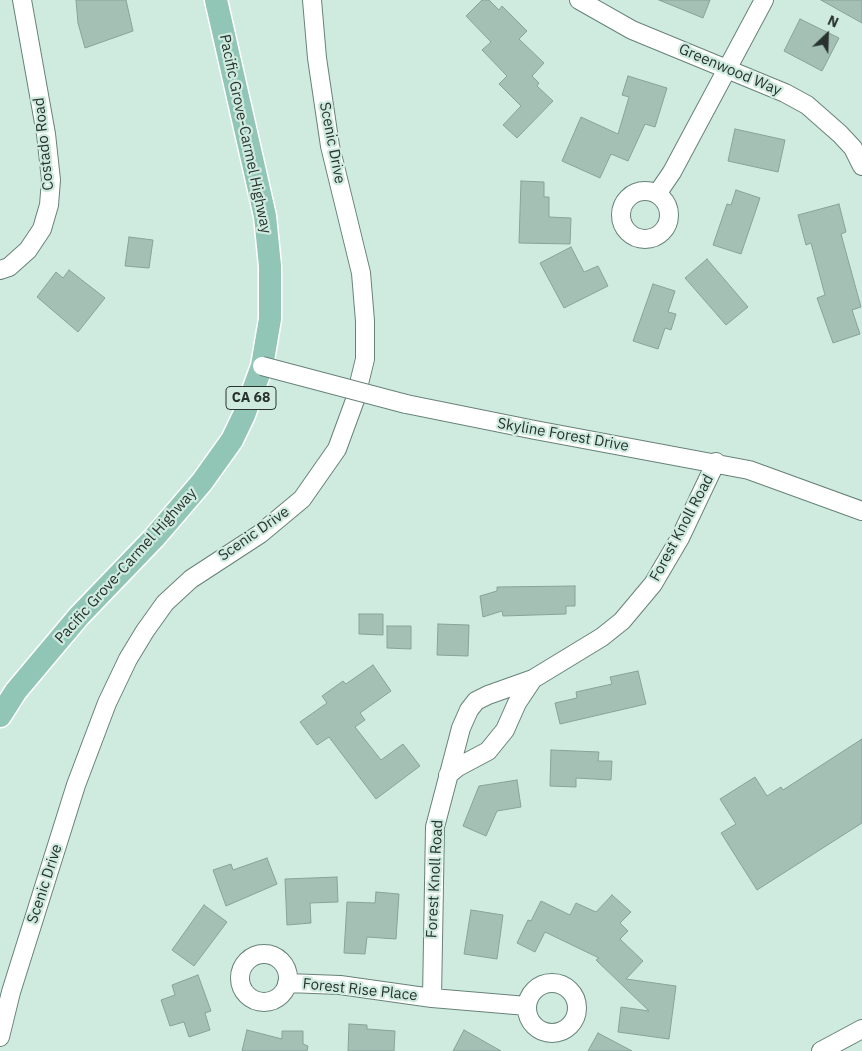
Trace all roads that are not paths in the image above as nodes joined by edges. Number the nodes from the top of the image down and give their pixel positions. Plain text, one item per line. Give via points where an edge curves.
1 (22, 0) edge
2 (216, 0) edge
3 (312, 0) edge
4 (579, 0) edge
5 (764, 0) edge
6 (729, 69) junction
7 (862, 166) edge
8 (657, 194) dead end
9 (0, 270) edge
10 (262, 366) junction
11 (716, 462) junction
12 (862, 510) edge
13 (533, 679) junction
14 (0, 716) edge
15 (448, 775) junction
16 (287, 983) dead end
17 (432, 998) junction
18 (527, 1006) dead end
19 (862, 1029) edge
20 (0, 1037) edge
21 (821, 1051) edge

1 - 9 street, Costado Road via 46,134 50,205 42,229 28,250 9,267
2 - 10 main road, Pacific Grove-Carmel Highway / CA 68 via 265,216 270,266 270,319
3 - 20 street, Scenic Drive via 330,146 361,273 365,359 355,400 336,449 302,499 260,534 191,579 165,603 128,659 107,703 76,785
4 - 6 street, Greenwood Way via 632,30
5 - 6 street
6 - 7 street, Greenwood Way via 807,105 846,141
6 - 8 street
10 - 11 street, Skyline Forest Drive, bridge via 406,404
10 - 14 main road, Pacific Grove-Carmel Highway / CA 68 via 232,440 202,482 154,538 79,616 16,691
11 - 12 street, Skyline Forest Drive via 791,483
11 - 13 street, Forest Knoll Road via 680,538 637,606 602,638
13 - 15 street via 517,702 505,730 488,751
13 - 15 street, Forest Knoll Road via 476,701 461,728
15 - 17 street, Forest Knoll Road via 436,827
16 - 17 street, Forest Rise Place via 340,985
17 - 18 street, Forest Rise Place
19 - 21 street

